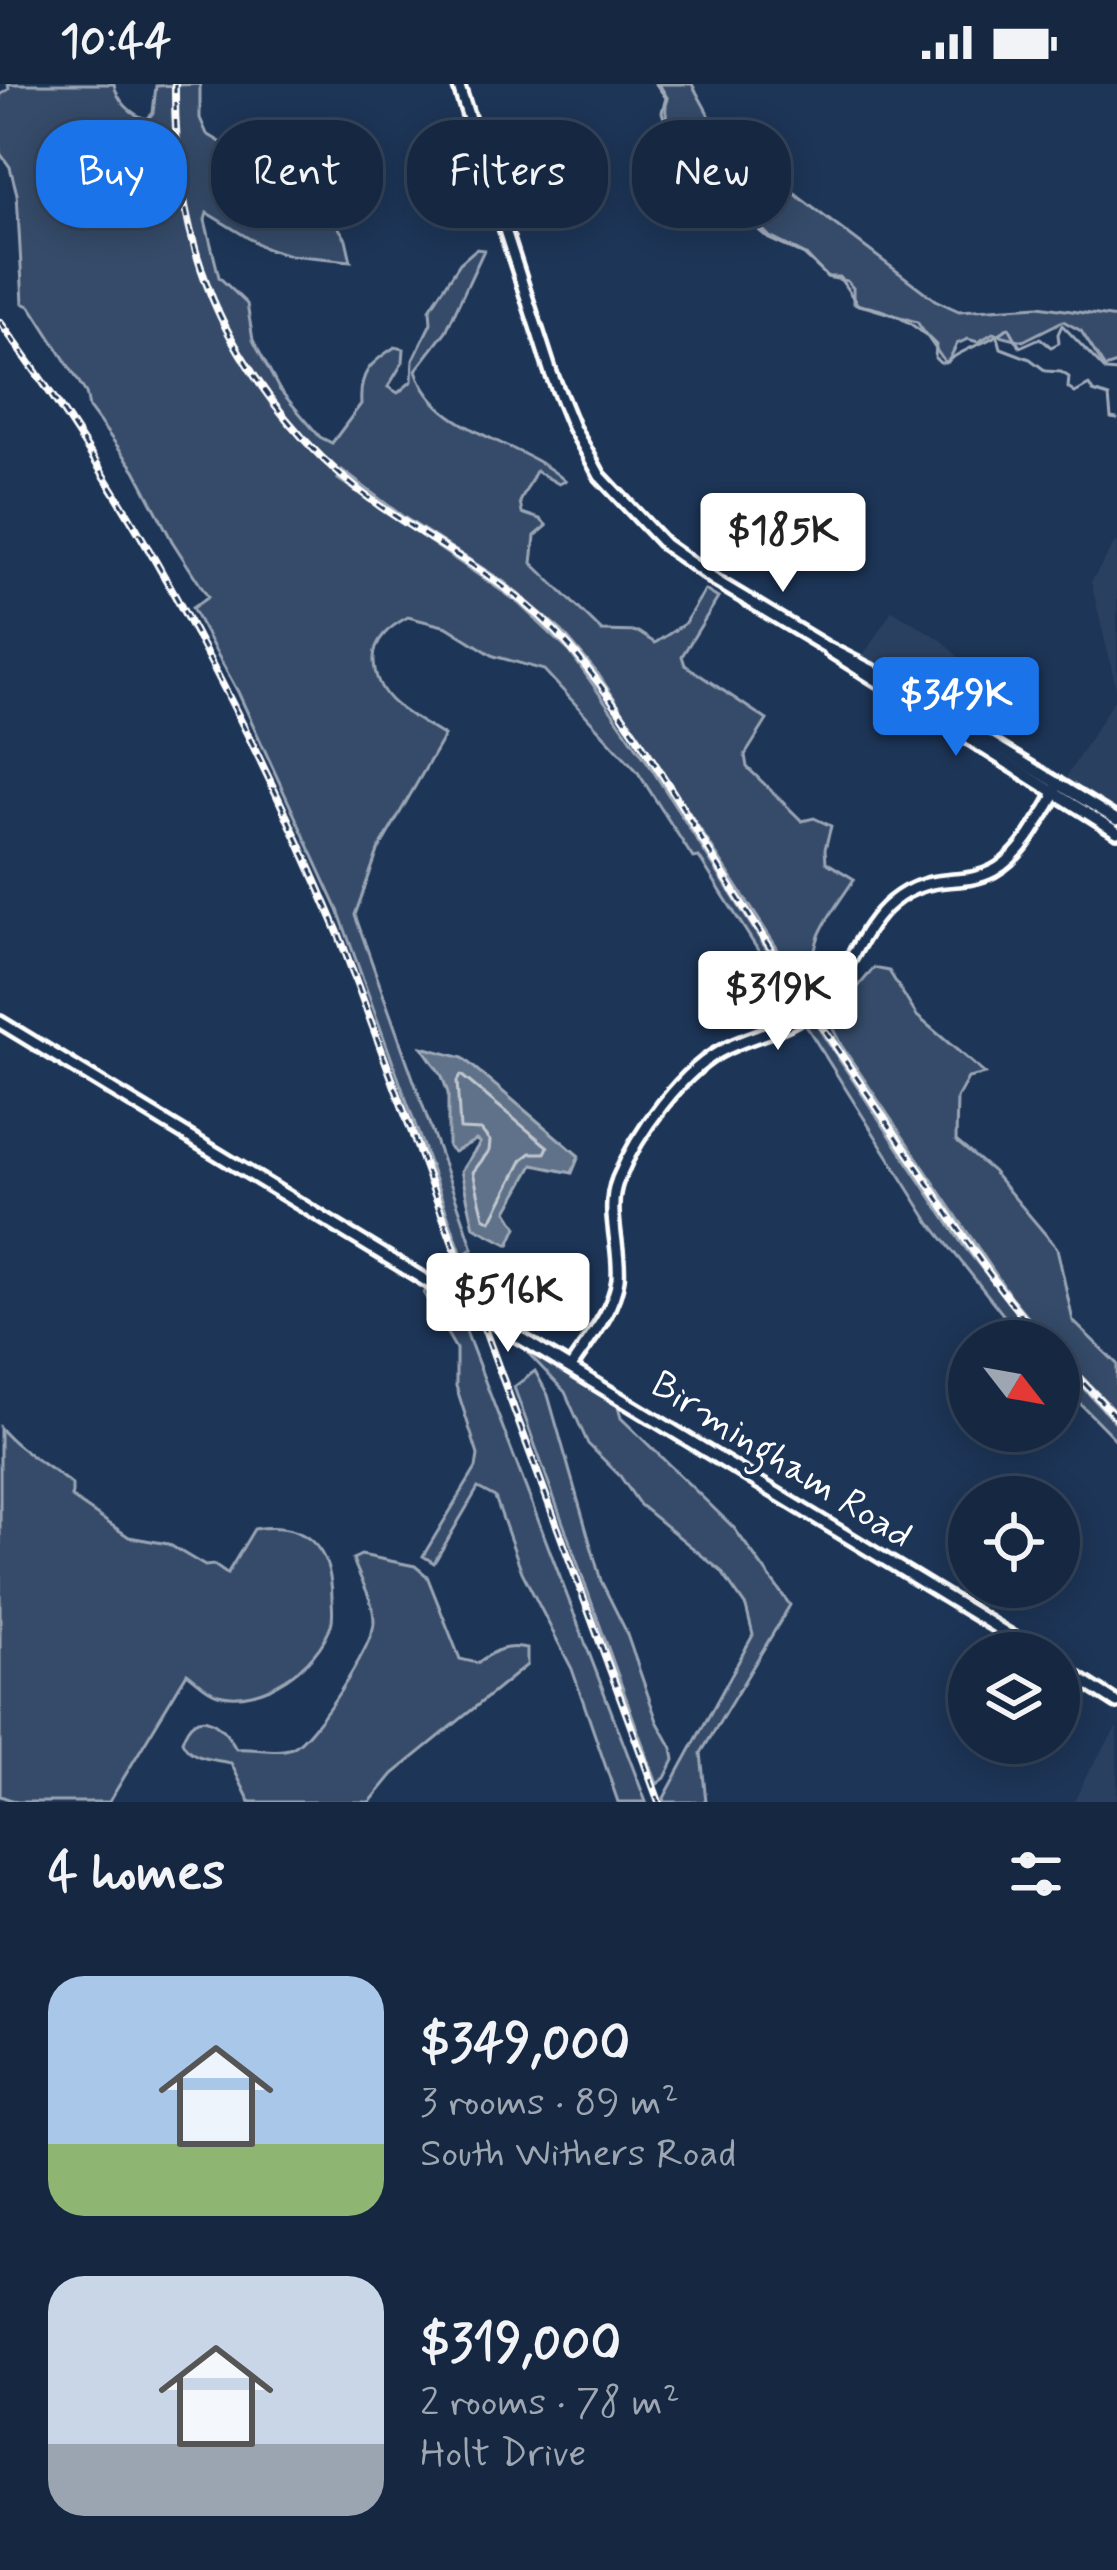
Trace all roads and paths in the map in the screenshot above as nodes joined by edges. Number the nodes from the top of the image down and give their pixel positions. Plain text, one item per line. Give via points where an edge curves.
1 (458, 84) edge
2 (1059, 788) junction
3 (1117, 820) edge
4 (1117, 832) edge
5 (0, 1022) edge
6 (572, 1367) junction
7 (1005, 1632) edge
8 (1080, 1679) edge
9 (1117, 1702) edge

1 - 2 street via 551,373 601,476 678,554 857,671
2 - 3 street
2 - 4 street
2 - 6 street via 1004,866 897,898 818,1004 785,1027 711,1056 679,1083 616,1185 615,1293
5 - 6 street, Birmingham Road
6 - 7 street, Birmingham Road
8 - 9 street

